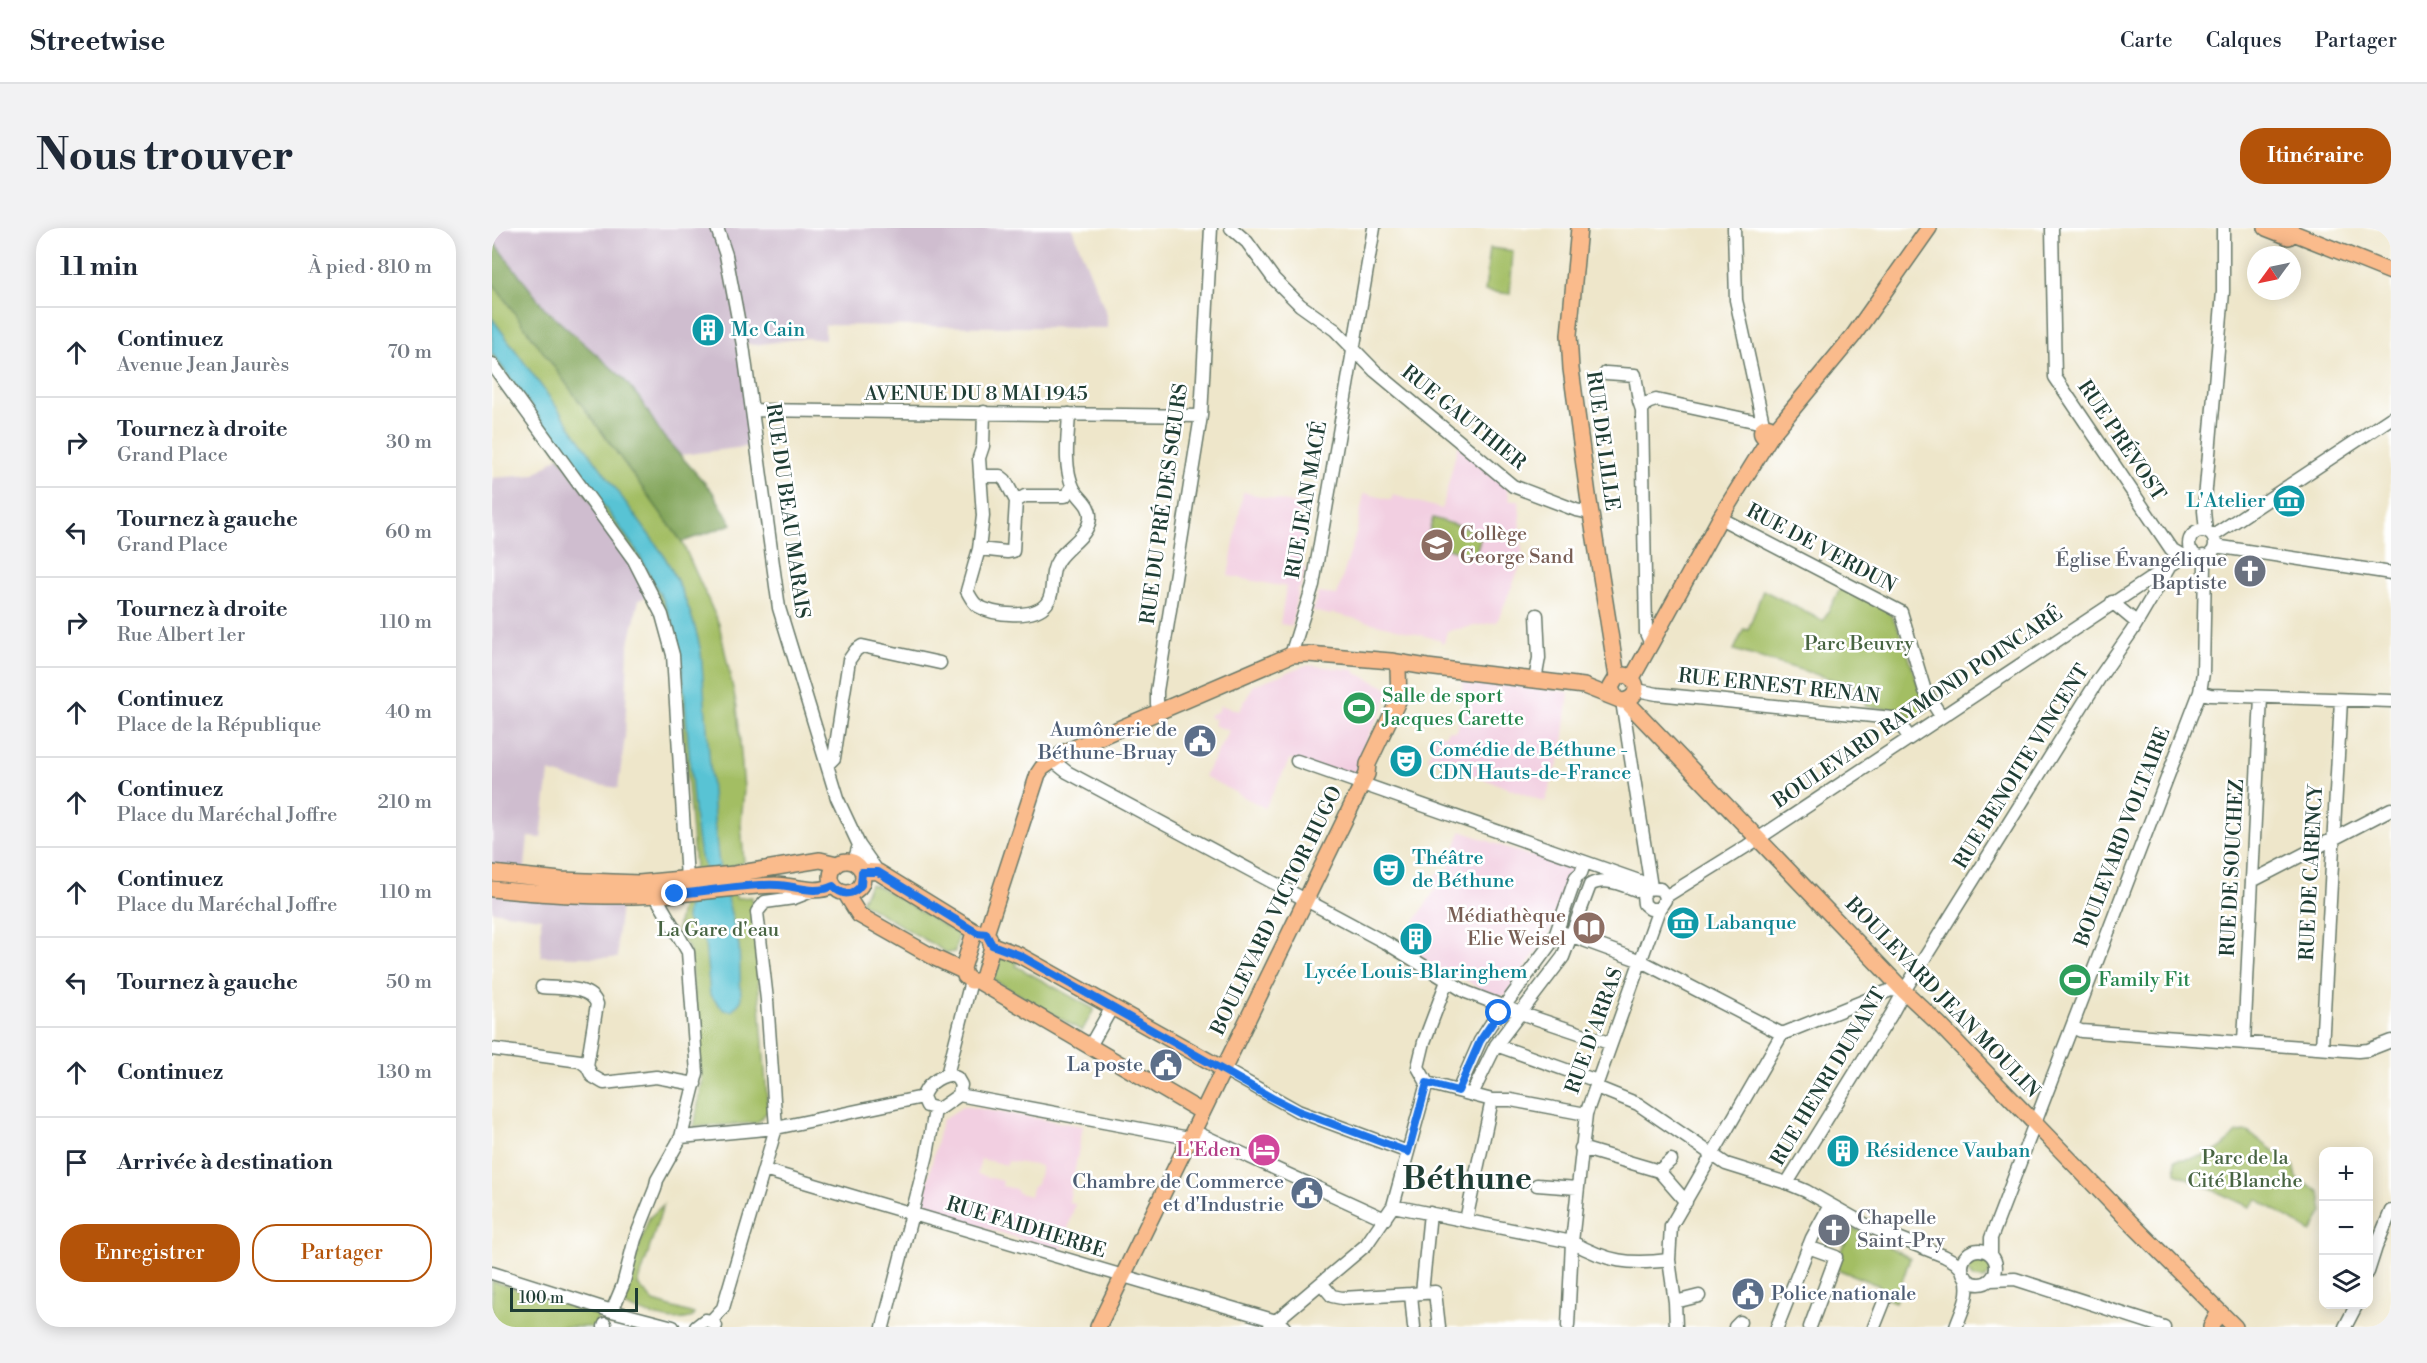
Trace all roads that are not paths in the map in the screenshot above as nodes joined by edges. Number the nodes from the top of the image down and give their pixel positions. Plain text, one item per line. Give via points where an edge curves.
1 (717, 228) edge
2 (1211, 228) edge
3 (1231, 228) edge
4 (1374, 228) edge
5 (1579, 228) edge
6 (1734, 228) edge
7 (1929, 228) edge
8 (2052, 228) edge
9 (2223, 228) edge
10 (2266, 228) edge
11 (2281, 228) edge
12 (2374, 265) junction
13 (2391, 272) edge
14 (1355, 350) junction
15 (492, 364) edge
16 (1606, 373) dead end
17 (752, 410) junction
18 (1642, 410) junction
19 (984, 412) junction
20 (1069, 414) junction
21 (1201, 416) junction
22 (2391, 418) edge
23 (1766, 431) junction
24 (980, 476) junction
25 (1073, 487) junction
26 (1016, 501) junction
27 (1590, 513) junction
28 (1720, 518) junction
29 (2211, 538) junction
30 (978, 549) junction
31 (2192, 554) junction
32 (2172, 563) junction
33 (2391, 573) edge
34 (2112, 602) junction
35 (1537, 615) dead end
36 (2136, 622) junction
37 (1651, 644) junction
38 (1291, 655) junction
39 (940, 663) dead end
40 (1404, 671) junction
41 (1535, 680) junction
42 (1626, 685) junction
43 (2200, 692) junction
44 (2261, 697) junction
45 (2341, 700) junction
46 (2391, 701) edge
47 (1163, 710) junction
48 (1941, 716) junction
49 (1909, 737) junction
50 (1052, 760) junction
51 (1297, 761) dead end
52 (827, 765) junction
53 (1364, 779) junction
54 (2391, 809) edge
55 (1758, 838) junction
56 (2334, 839) junction
57 (859, 845) junction
58 (837, 864) junction
59 (1583, 867) junction
60 (865, 868) junction
61 (492, 873) edge
62 (691, 879) junction
63 (735, 881) junction
64 (2252, 881) junction
65 (492, 889) edge
66 (839, 890) junction
67 (812, 891) junction
68 (1647, 892) junction
69 (655, 895) junction
70 (1665, 897) junction
71 (1306, 902) junction
72 (1659, 909) junction
73 (1558, 930) junction
74 (1572, 936) junction
75 (985, 938) junction
76 (1544, 955) junction
77 (1641, 961) junction
78 (1557, 965) junction
79 (971, 978) junction
80 (1447, 981) junction
81 (542, 987) dead end
82 (1904, 991) junction
83 (1504, 1006) junction
84 (1112, 1007) junction
85 (1520, 1012) junction
86 (2072, 1027) junction
87 (1782, 1035) junction
88 (2391, 1041) edge
89 (2244, 1042) junction
90 (1609, 1043) junction
91 (1496, 1045) junction
92 (1090, 1046) junction
93 (2322, 1048) junction
94 (492, 1049) edge
95 (587, 1066) junction
96 (1223, 1069) junction
97 (947, 1075) junction
98 (1427, 1083) junction
99 (695, 1084) junction
100 (1597, 1084) junction
101 (1458, 1091) junction
102 (959, 1095) junction
103 (1472, 1095) junction
104 (923, 1097) junction
105 (1492, 1100) junction
106 (935, 1110) junction
107 (1202, 1112) junction
108 (1586, 1114) junction
109 (2034, 1124) junction
110 (776, 1128) junction
111 (1191, 1135) junction
112 (681, 1137) junction
113 (1581, 1148) junction
114 (1408, 1152) junction
115 (1713, 1155) junction
116 (1671, 1160) dead end
117 (764, 1170) junction
118 (1659, 1171) junction
119 (1787, 1183) junction
120 (1537, 1185) dead end
121 (1577, 1188) junction
122 (1686, 1202) junction
123 (1830, 1204) junction
124 (1393, 1206) junction
125 (2391, 1211) edge
126 (1430, 1213) junction
127 (912, 1214) junction
128 (1385, 1218) junction
129 (1466, 1220) junction
130 (1991, 1238) junction
131 (1572, 1242) junction
132 (1808, 1247) junction
133 (1971, 1253) junction
134 (1944, 1256) junction
135 (2373, 1256) edge
136 (1669, 1260) junction
137 (1994, 1260) junction
138 (1964, 1273) junction
139 (492, 1274) edge
140 (1123, 1277) junction
141 (2015, 1280) junction
142 (1986, 1282) junction
143 (1321, 1283) junction
144 (1416, 1294) junction
145 (1699, 1296) dead end
146 (1675, 1302) junction
147 (1884, 1302) dead end
148 (1966, 1302) junction
149 (2354, 1309) edge
150 (612, 1311) junction
151 (2216, 1320) edge
152 (714, 1324) edge
153 (1276, 1325) edge
154 (673, 1327) edge
155 (696, 1327) edge
156 (883, 1327) edge
157 (1098, 1327) edge
158 (1414, 1327) edge
159 (1438, 1327) edge
160 (1569, 1327) edge
161 (1676, 1327) edge
162 (1777, 1327) edge
163 (1810, 1327) edge
164 (1874, 1327) edge
165 (1956, 1327) edge
166 (2164, 1327) edge
167 (2235, 1327) edge
168 (2345, 1327) edge

1 - 17 street, RUE DU BEAU MARAIS via 743,345
2 - 21 street, RUE DU PRÉ DES SŒURS
3 - 14 street, RUE GAUTHIER via 1300,305
4 - 14 street, RUE JEAN MACÉ
5 - 27 main road, RUE DE LILLE via 1569,335
6 - 23 street via 1736,300
7 - 23 main road via 1853,336
8 - 31 street, RUE PRÉVOST via 2055,377 2171,549
9 - 29 street via 2223,292 2204,511
10 - 12 main road via 2360,264
11 - 12 main road
12 - 13 main road
14 - 27 street, RUE GAUTHIER via 1513,486
14 - 38 street, RUE JEAN MACÉ via 1313,585
15 - 62 street via 634,560 662,615 673,655
16 - 18 street via 1635,375
17 - 19 street, AVENUE DU 8 MAI 1945
17 - 52 street, RUE DU BEAU MARAIS via 779,608
18 - 23 street via 1656,400 1709,410
18 - 37 street via 1646,633
19 - 20 street, AVENUE DU 8 MAI 1945
19 - 24 street
20 - 21 street, AVENUE DU 8 MAI 1945
20 - 25 street via 1067,464
21 - 47 street, RUE DU PRÉ DES SŒURS via 1157,691 1157,704
22 - 29 street
23 - 28 main road via 1758,454
24 - 26 street via 1000,476
24 - 30 street via 983,516
25 - 26 street via 1065,496 1025,496
25 - 30 street via 1091,514 1088,527 1057,561 1047,604 1018,614 997,614 976,605 967,591
26 - 30 street via 1013,551
27 - 42 main road, RUE DE LILLE via 1615,659
28 - 37 main road
28 - 48 street, RUE DE VERDUN via 1901,612 1925,691
29 - 31 street via 2211,554
29 - 31 street via 2197,532 2191,538
29 - 33 street
31 - 32 street, BOULEVARD RAYMOND POINCARÉ
31 - 43 street, BOULEVARD VOLTAIRE via 2205,564 2204,673
32 - 34 street, BOULEVARD RAYMOND POINCARÉ
32 - 36 street, RUE BENOITE VINCENT
34 - 36 street
34 - 48 street, BOULEVARD RAYMOND POINCARÉ
35 - 41 street via 1539,658
36 - 82 street, RUE BENOITE VINCENT
37 - 42 main road
38 - 40 main road via 1369,662
38 - 47 main road
39 - 52 street via 862,646 856,650 849,660 834,758
40 - 41 main road via 1427,668
40 - 53 main road, BOULEVARD VICTOR HUGO via 1399,699
41 - 42 main road via 1595,689
42 - 49 street, RUE ERNEST RENAN via 1658,694 1892,718
42 - 55 main road, BOULEVARD JEAN MOULIN via 1641,717
42 - 68 street
43 - 44 street
43 - 86 street, BOULEVARD VOLTAIRE
44 - 45 street
44 - 64 street, RUE DE SOUCHEZ
45 - 46 street
45 - 56 street, RUE DE CARENCY
47 - 50 main road
48 - 49 street, BOULEVARD RAYMOND POINCARÉ
49 - 55 street, BOULEVARD RAYMOND POINCARÉ
50 - 71 street via 1067,772
50 - 75 main road via 1038,774
51 - 53 street
52 - 57 street, RUE DU BEAU MARAIS via 842,811
53 - 59 street
53 - 71 main road, BOULEVARD VICTOR HUGO
54 - 56 street
55 - 70 street, BOULEVARD RAYMOND POINCARÉ
55 - 82 main road, BOULEVARD JEAN MOULIN
56 - 64 street
56 - 93 street, RUE DE CARENCY
57 - 60 street, RUE DU BEAU MARAIS
57 - 60 street
58 - 60 main road via 845,861
58 - 63 main road via 820,860
58 - 66 main road via 831,872
59 - 68 street via 1639,881
59 - 73 street
60 - 66 main road via 855,892
60 - 75 main road
61 - 62 main road via 639,883
62 - 63 main road
63 - 67 main road
63 - 69 main road
64 - 89 street, RUE DE SOUCHEZ
65 - 69 main road
66 - 67 main road
66 - 79 main road via 859,915
67 - 110 street via 765,902 757,912
68 - 70 street via 1660,889
68 - 72 street via 1647,907
68 - 74 street via 1593,882 1587,889
69 - 99 street via 688,952
70 - 72 street
71 - 80 street via 1388,944
71 - 96 main road, BOULEVARD VICTOR HUGO
72 - 77 street, RUE D'ARRAS
73 - 74 street
73 - 76 street
74 - 77 street
74 - 78 street
75 - 79 main road via 983,978
75 - 79 main road via 973,936
75 - 84 main road
76 - 78 street via 1553,957
76 - 83 street
77 - 87 street
77 - 90 street, RUE D'ARRAS
78 - 85 street
79 - 92 main road
79 - 97 street
80 - 83 street
80 - 98 street via 1418,1067
81 - 95 street via 587,992 595,997
82 - 87 street via 1891,990
82 - 109 main road, BOULEVARD JEAN MOULIN
82 - 119 street, RUE HENRI DUNANT
83 - 85 street
83 - 101 street via 1480,1041
84 - 92 street
84 - 96 main road
85 - 90 street
85 - 91 street
86 - 89 street
86 - 109 street, BOULEVARD VOLTAIRE
87 - 115 street
88 - 93 street via 2368,1050
89 - 93 street
90 - 100 street, RUE D'ARRAS
91 - 100 street
91 - 103 street
92 - 107 main road
94 - 95 street via 563,1057
95 - 99 street via 592,1076 604,1083 656,1077
96 - 107 main road, BOULEVARD VICTOR HUGO
96 - 114 street via 1298,1111
97 - 102 street via 957,1078 961,1085
97 - 104 street via 927,1088
98 - 101 street
98 - 114 street
99 - 112 street
100 - 108 street, RUE D'ARRAS
100 - 115 street via 1638,1104
101 - 103 street
102 - 106 street
102 - 111 street
103 - 105 street
104 - 106 street via 927,1106
104 - 110 street
105 - 108 street
105 - 129 street
106 - 127 street
107 - 111 main road, BOULEVARD VICTOR HUGO
108 - 113 street, RUE D'ARRAS
109 - 130 street, BOULEVARD VOLTAIRE
109 - 151 main road, BOULEVARD JEAN MOULIN
110 - 112 street
110 - 117 street
111 - 128 street
111 - 140 main road, BOULEVARD VICTOR HUGO
112 - 150 street via 657,1179
113 - 118 street
113 - 121 street, RUE D'ARRAS
114 - 124 street
115 - 119 street via 1742,1170
115 - 122 street
116 - 118 street
117 - 127 street, RUE FAIDHERBE
117 - 152 street via 723,1308
118 - 122 street
119 - 123 street
120 - 121 street
121 - 131 street, RUE D'ARRAS
122 - 136 street via 1671,1226
123 - 132 street
123 - 134 street via 1868,1226
124 - 126 street
124 - 128 street
125 - 135 street
126 - 129 street
126 - 144 street
127 - 140 street, RUE FAIDHERBE
127 - 156 street
128 - 143 street via 1366,1245
129 - 131 street
130 - 133 street
130 - 137 street
131 - 136 street via 1595,1255 1620,1262
131 - 160 street, RUE D'ARRAS
132 - 162 street
132 - 163 street via 1836,1257
133 - 134 street
133 - 137 street via 1984,1251
133 - 138 street
134 - 138 street
136 - 146 street
137 - 141 street
137 - 142 street via 1996,1270
138 - 142 street via 1973,1283
138 - 148 street
139 - 150 street
140 - 153 street, RUE FAIDHERBE
140 - 157 main road, BOULEVARD VICTOR HUGO
141 - 142 street
141 - 166 street
142 - 148 street
143 - 144 street via 1332,1296 1342,1298
143 - 153 street
144 - 158 street
144 - 159 street via 1435,1292
145 - 146 street
146 - 161 street
147 - 164 street
148 - 165 street
149 - 168 street
150 - 154 street
151 - 167 main road, BOULEVARD JEAN MOULIN
152 - 155 street via 702,1321

